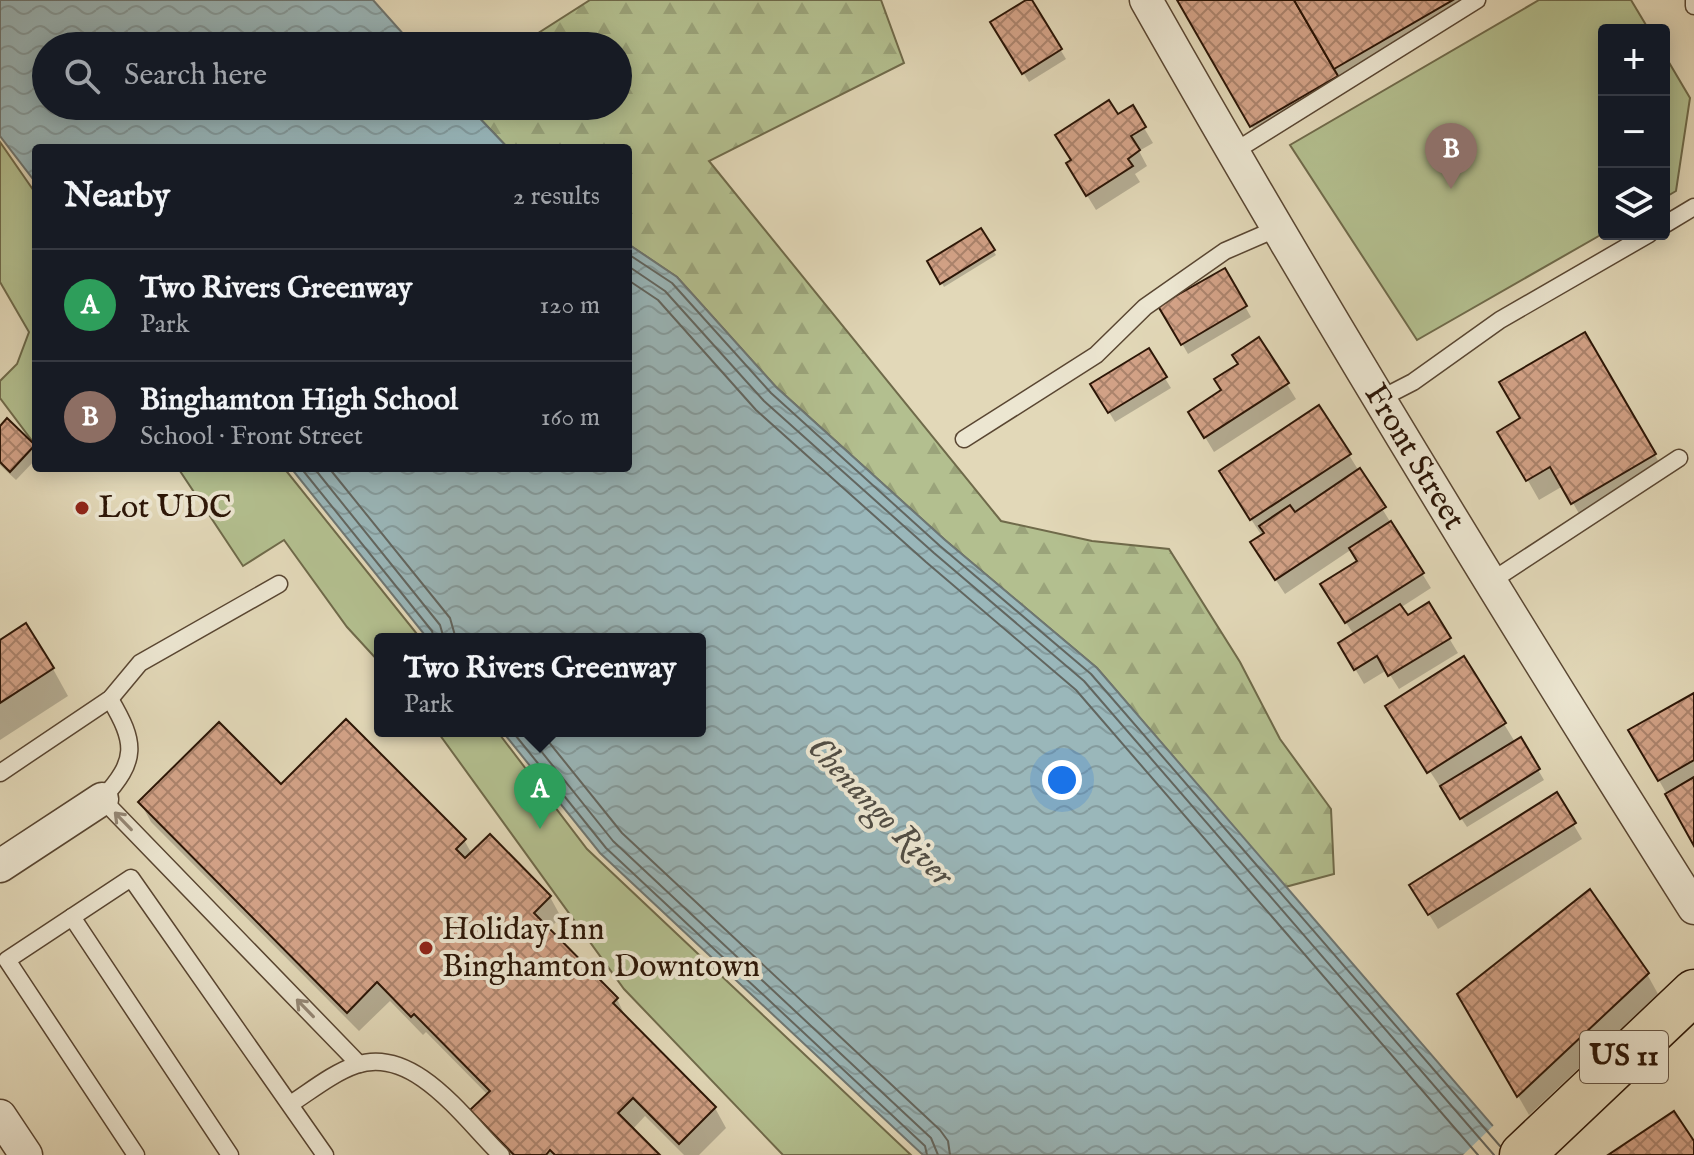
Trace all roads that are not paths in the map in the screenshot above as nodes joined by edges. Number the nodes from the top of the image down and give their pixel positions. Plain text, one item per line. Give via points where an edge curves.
1 (1146, 0) edge
2 (1477, 0) edge
3 (1232, 153) junction
4 (1694, 207) edge
5 (1670, 221) edge
6 (1278, 228) junction
7 (1639, 240) edge
8 (1380, 399) junction
9 (964, 439) dead end
10 (1679, 458) dead end
11 (1490, 582) junction
12 (279, 584) dead end
13 (110, 699) junction
14 (0, 773) edge
15 (102, 799) junction
16 (0, 866) edge
17 (1694, 908) edge
18 (72, 917) junction
19 (1694, 992) edge
20 (359, 1064) junction
21 (292, 1103) junction
22 (0, 1116) edge
23 (26, 1155) edge
24 (136, 1155) edge
25 (230, 1155) edge
26 (325, 1155) edge
27 (501, 1155) edge
28 (1522, 1155) edge

1 - 3 street, Front Street
2 - 3 lane
3 - 6 street, Front Street
4 - 5 lane
6 - 8 street, Front Street
6 - 9 lane via 1225,251 1145,307 1096,355
7 - 8 lane via 1500,320
8 - 11 street, Front Street
10 - 11 lane
11 - 17 street, Front Street
12 - 13 lane via 140,663
13 - 14 lane
13 - 15 lane via 129,731 131,754 122,777
15 - 16 street
20 -> 15 lane
18 - 21 lane via 131,878
18 - 24 lane via 7,960
18 - 25 lane
19 - 28 main road, US 11
20 - 21 lane
20 - 27 lane via 393,1061 411,1069
21 - 26 lane
22 - 23 street

